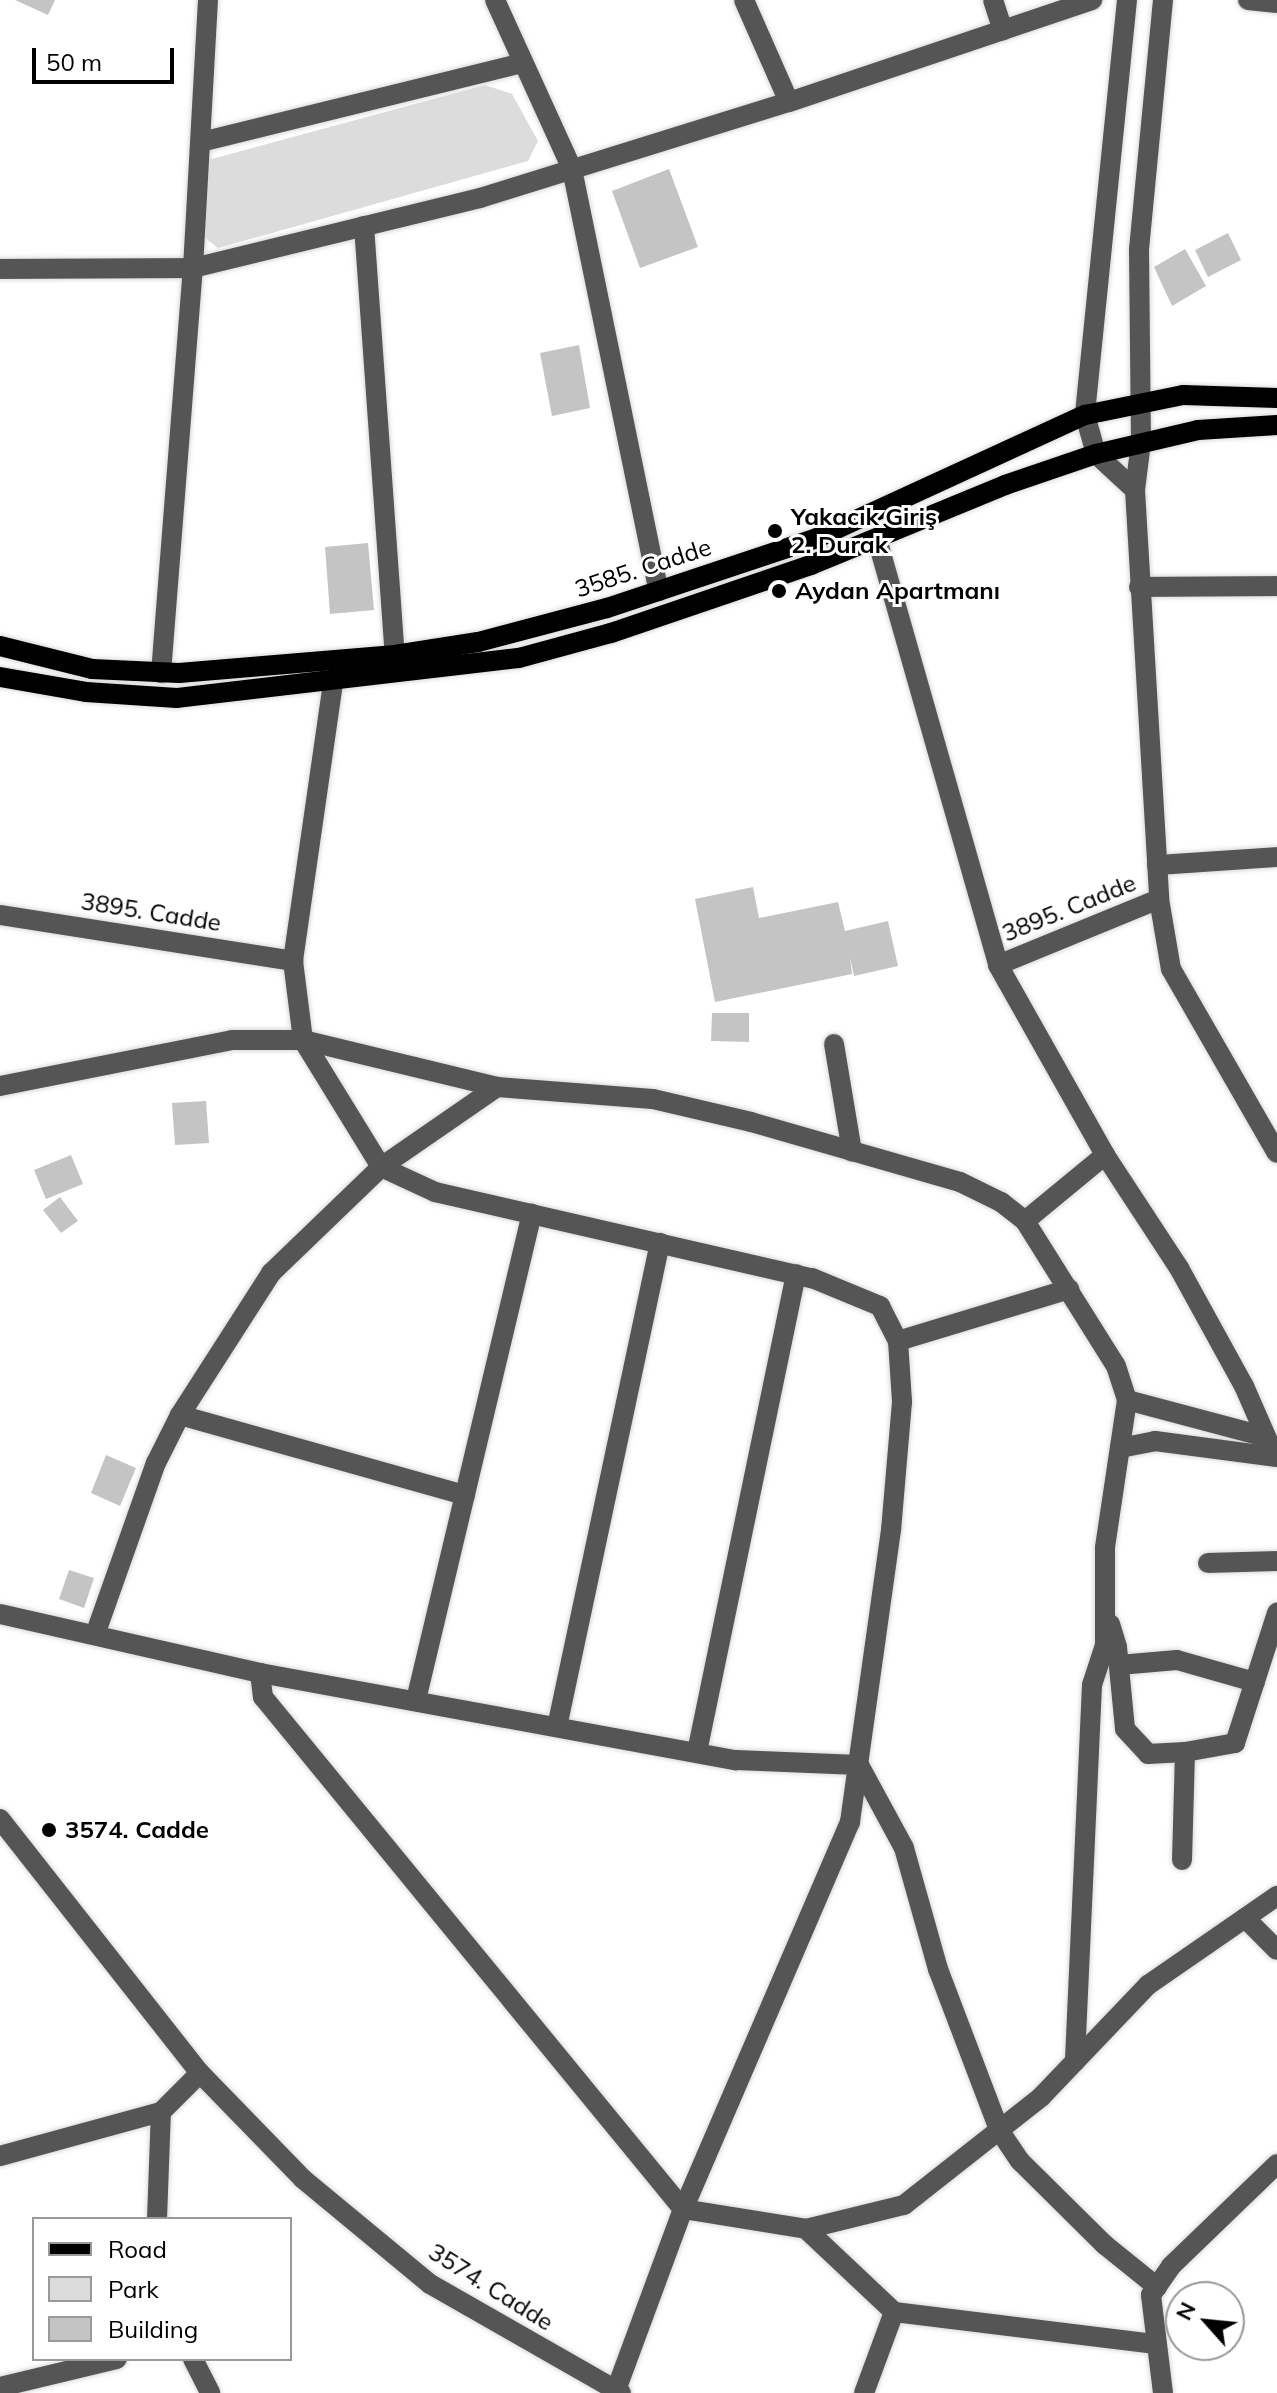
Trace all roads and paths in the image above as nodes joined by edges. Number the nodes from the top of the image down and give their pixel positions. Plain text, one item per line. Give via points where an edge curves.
1 (208, 0) edge
2 (495, 0) edge
3 (744, 0) edge
4 (993, 0) edge
5 (1092, 0) edge
6 (1127, 0) edge
7 (1163, 0) edge
8 (1248, 0) edge
9 (1277, 3) edge
10 (1003, 30) junction
11 (522, 63) junction
12 (789, 102) junction
13 (201, 142) junction
14 (572, 169) junction
15 (364, 226) junction
16 (193, 268) junction
17 (0, 269) edge
18 (1277, 398) edge
19 (1139, 401) junction
20 (1085, 415) junction
21 (1277, 425) edge
22 (1141, 442) junction
23 (1096, 454) junction
24 (1135, 490) junction
25 (877, 539) junction
26 (1277, 586) edge
27 (1139, 587) junction
28 (659, 591) junction
29 (0, 646) edge
30 (395, 655) junction
31 (161, 673) junction
32 (0, 677) edge
33 (333, 683) junction
34 (1277, 857) edge
35 (1157, 865) junction
36 (1159, 899) junction
37 (0, 915) edge
38 (293, 961) junction
39 (998, 965) junction
40 (303, 1040) junction
41 (834, 1044) dead end
42 (0, 1086) edge
43 (497, 1087) junction
44 (852, 1151) junction
45 (1277, 1153) edge
46 (1105, 1155) junction
47 (381, 1167) junction
48 (532, 1214) junction
49 (1025, 1221) junction
50 (660, 1243) junction
51 (796, 1274) junction
52 (1069, 1289) junction
53 (898, 1341) junction
54 (1127, 1400) junction
55 (180, 1415) junction
56 (1266, 1437) junction
57 (1120, 1448) junction
58 (1276, 1457) edge
59 (465, 1495) junction
60 (1277, 1561) edge
61 (1208, 1563) dead end
62 (1105, 1609) junction
63 (1277, 1613) edge
64 (0, 1614) edge
65 (96, 1632) junction
66 (1119, 1665) junction
67 (260, 1673) junction
68 (1255, 1682) junction
69 (416, 1700) junction
70 (557, 1727) junction
71 (697, 1752) junction
72 (1185, 1752) junction
73 (859, 1765) junction
74 (0, 1819) edge
75 (1182, 1860) dead end
76 (1277, 1896) edge
77 (1245, 1918) junction
78 (1277, 1950) edge
79 (1075, 2062) junction
80 (200, 2073) junction
81 (161, 2112) junction
82 (999, 2130) junction
83 (0, 2156) edge
84 (1277, 2164) edge
85 (683, 2209) junction
86 (157, 2217) edge
87 (806, 2229) junction
88 (1157, 2287) junction
89 (894, 2312) junction
90 (1154, 2344) junction
91 (109, 2361) edge
92 (194, 2361) edge
93 (0, 2387) edge
94 (617, 2392) edge
95 (210, 2393) edge
96 (864, 2393) edge
97 (1163, 2393) edge

1 - 13 street
2 - 11 street
3 - 12 street
4 - 10 street
5 - 10 street
6 - 20 street
7 - 19 street via 1139,250
8 - 9 street
10 - 12 street
11 - 13 street
11 - 14 street
12 - 14 street
13 - 16 street
14 - 15 street
14 - 28 street
15 - 16 street
15 - 30 street
16 - 17 street
16 - 31 street
18 - 19 main road, 3585. Cadde via 1207,393
19 - 20 main road, 3585. Cadde
19 - 22 street
20 - 23 street
20 - 28 main road, 3585. Cadde via 862,520
21 - 22 main road, 3585. Cadde via 1198,430
22 - 23 main road, 3585. Cadde
22 - 24 street
23 - 24 street
23 - 25 main road, 3585. Cadde via 1005,485
24 - 27 street
25 - 33 main road, 3585. Cadde via 559,649
25 - 39 street
26 - 27 street
27 - 35 street
28 - 30 main road, 3585. Cadde via 546,626
29 - 31 main road, 3585. Cadde via 67,665
30 - 31 main road, 3585. Cadde
32 - 33 main road, 3585. Cadde via 86,692 165,698
33 - 38 street
34 - 35 street, 3895. Cadde
35 - 36 street
36 - 39 street, 3895. Cadde
36 - 45 street via 1171,969
37 - 38 street, 3895. Cadde
38 - 40 street
39 - 46 street
40 - 42 street via 232,1040
40 - 43 street
40 - 47 street
41 - 44 street
43 - 44 street via 653,1099
43 - 47 street
44 - 49 street via 960,1182
46 - 49 street
46 - 56 street via 1179,1268
47 - 48 street via 435,1192
47 - 55 street via 271,1273
48 - 50 street
48 - 59 street
49 - 52 street
50 - 51 street
50 - 70 street
51 - 53 street via 880,1306
51 - 71 street
52 - 53 street
52 - 54 street via 1116,1366
53 - 73 street via 902,1402 891,1530
54 - 56 street
54 - 57 street
55 - 59 street
55 - 65 street via 156,1463
56 - 58 street
57 - 58 street via 1155,1441
57 - 62 street via 1111,1485
59 - 69 street
60 - 61 street
62 - 66 street
62 - 79 street via 1105,1645 1092,1685
63 - 68 street
64 - 65 street
65 - 67 street
66 - 68 street via 1177,1660
66 - 72 street via 1125,1729 1148,1754
67 - 69 street
67 - 85 street via 263,1697
68 - 72 street via 1235,1743
69 - 70 street
70 - 71 street
71 - 73 street via 736,1760
72 - 75 street
73 - 82 street via 904,1848 938,1969
73 - 85 street via 850,1822
74 - 80 street, 3574. Cadde
76 - 77 street
77 - 78 street
77 - 79 street via 1148,1985
79 - 82 street
80 - 81 street
80 - 94 street, 3574. Cadde via 303,2179 375,2242 430,2284
81 - 83 street
81 - 86 street
82 - 87 street via 904,2205
82 - 88 street via 1020,2161
84 - 88 street via 1171,2266
85 - 87 street
85 - 94 street
87 - 89 street
88 - 90 street via 1151,2295
89 - 90 street
89 - 96 street
90 - 97 street
91 - 93 street
92 - 95 street

